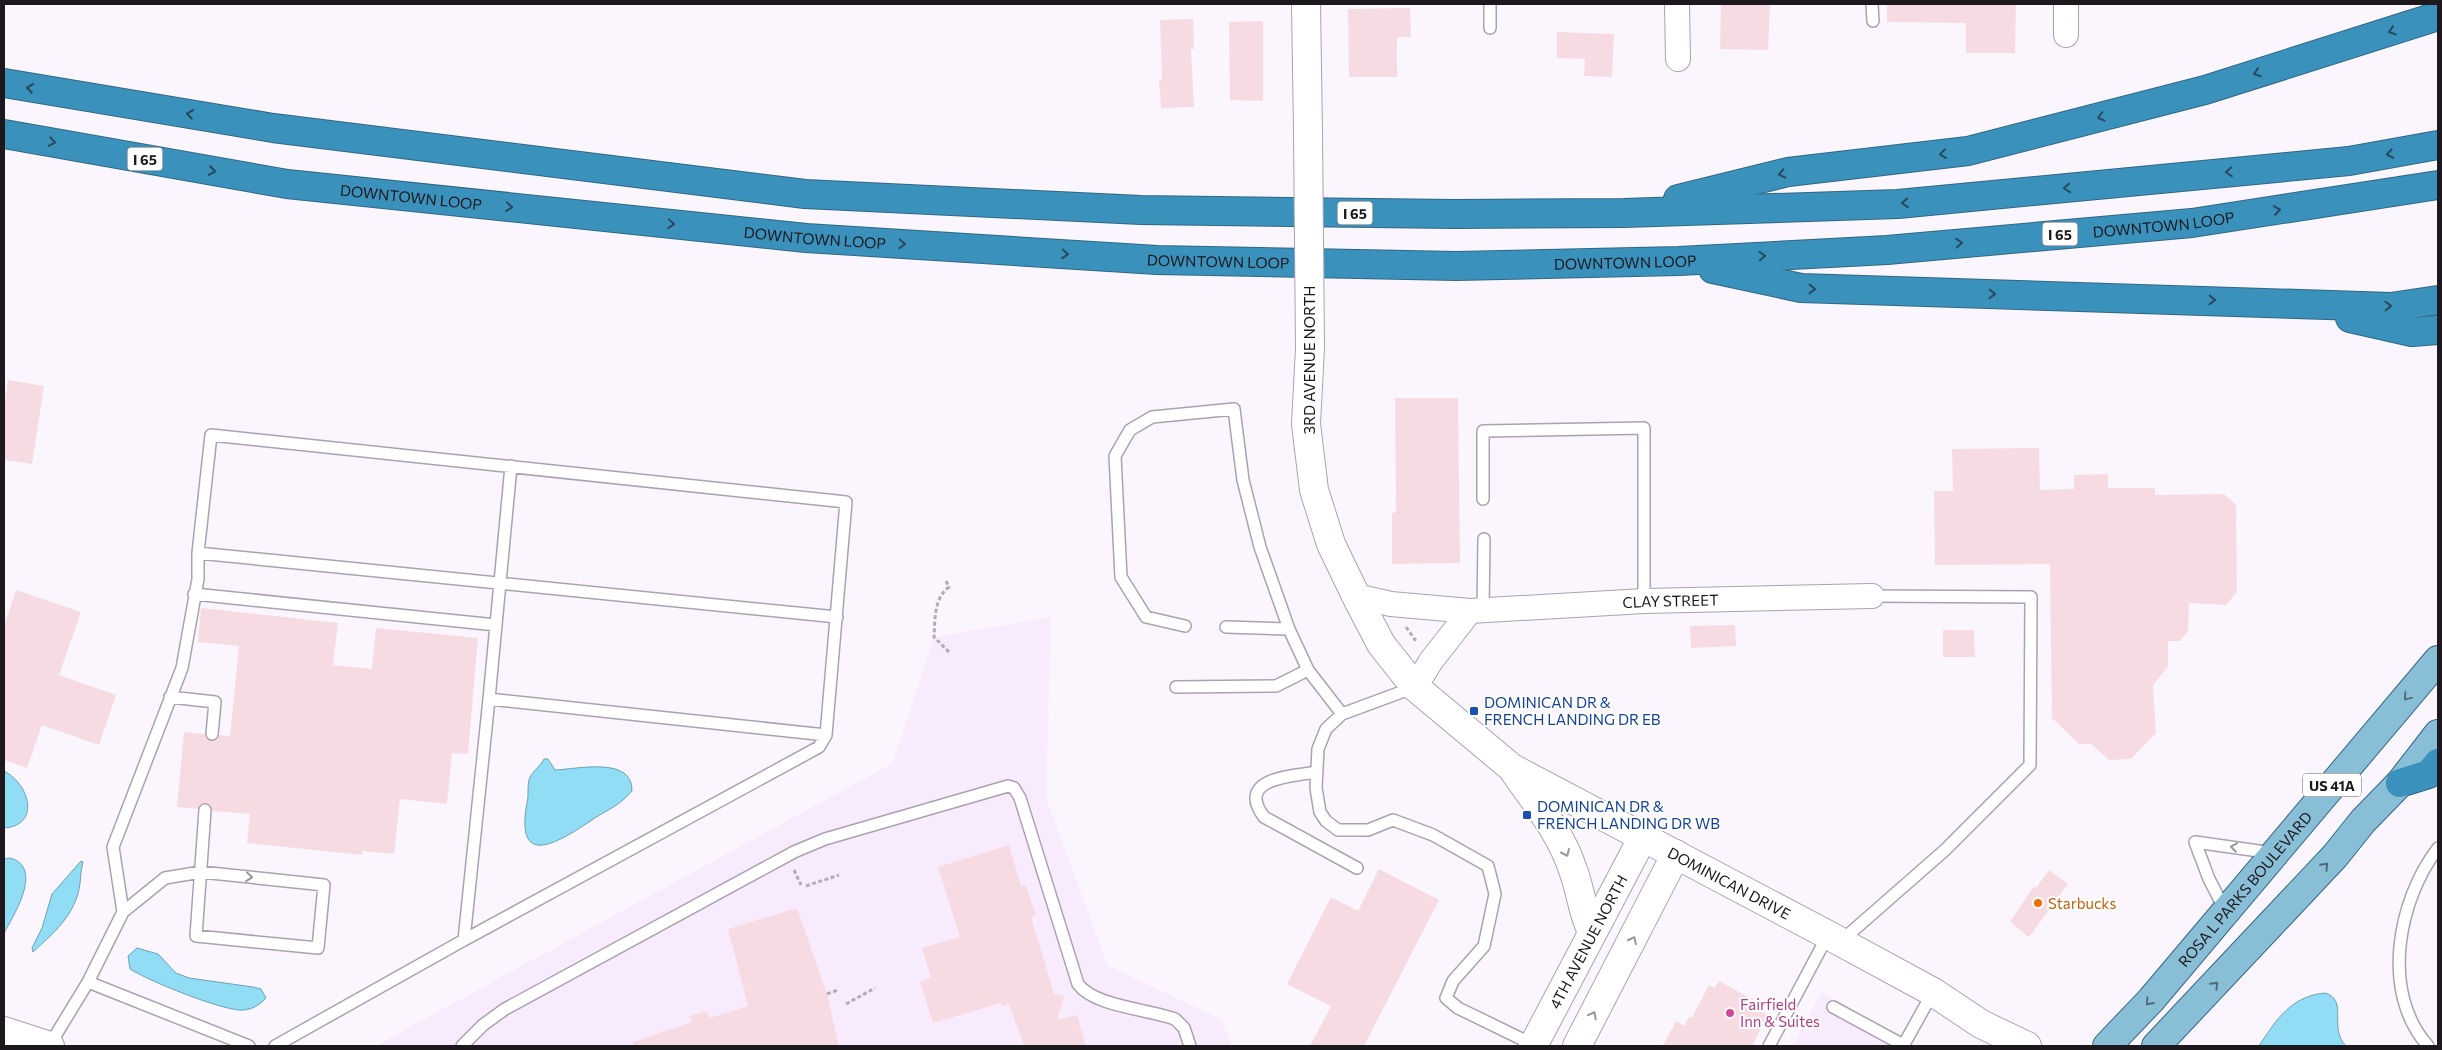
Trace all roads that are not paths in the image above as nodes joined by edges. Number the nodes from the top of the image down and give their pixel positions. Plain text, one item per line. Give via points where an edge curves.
1 (1306, 4) edge
2 (1490, 4) edge
3 (1677, 4) edge
4 (1872, 4) edge
5 (2066, 4) edge
6 (2438, 16) edge
7 (1873, 21) dead end
8 (1490, 28) dead end
9 (2066, 34) dead end
10 (1678, 58) dead end
11 (4, 83) edge
12 (4, 134) edge
13 (2438, 146) edge
14 (2438, 185) edge
15 (1624, 213) junction
16 (1679, 261) junction
17 (2438, 300) edge
18 (2287, 304) junction
19 (2438, 330) edge
20 (511, 466) junction
21 (1483, 499) dead end
22 (1484, 539) dead end
23 (198, 554) junction
24 (500, 583) junction
25 (194, 594) junction
26 (1356, 596) junction
27 (1872, 596) joint
28 (1644, 601) junction
29 (1476, 610) junction
30 (837, 617) junction
31 (496, 625) junction
32 (1185, 626) dead end
33 (1226, 627) dead end
34 (1289, 629) junction
35 (2438, 660) edge
36 (1308, 670) junction
37 (1176, 687) dead end
38 (1415, 687) junction
39 (170, 698) junction
40 (489, 698) junction
41 (1439, 709) joint
42 (1342, 714) junction
43 (212, 734) dead end
44 (2438, 734) edge
45 (826, 735) junction
46 (2438, 763) edge
47 (1512, 768) junction
48 (1317, 772) junction
49 (2400, 783) junction
50 (205, 810) dead end
51 (1643, 837) junction
52 (2438, 848) edge
53 (1676, 854) junction
54 (2273, 854) junction
55 (1358, 868) dead end
56 (201, 872) junction
57 (2225, 910) junction
58 (123, 912) junction
59 (1592, 932) junction
60 (1834, 938) junction
61 (464, 940) junction
62 (88, 982) junction
63 (1933, 992) junction
64 (1833, 1007) dead end
65 (2181, 1020) junction
66 (1981, 1024) junction
67 (4, 1030) edge
68 (50, 1046) edge
69 (249, 1046) edge
70 (275, 1046) edge
71 (462, 1046) edge
72 (1190, 1046) edge
73 (1535, 1046) edge
74 (1576, 1046) edge
75 (1770, 1046) edge
76 (1904, 1046) edge
77 (1998, 1046) edge
78 (2027, 1046) edge
79 (2107, 1046) edge
80 (2156, 1046) edge
81 (2173, 1046) edge
82 (2428, 1046) edge

1 - 26 street, 3RD AVENUE NORTH, bridge via 1310,348 1306,424 1314,490 1331,544
2 - 8 lane
3 - 10 street
4 - 7 lane
5 - 9 street
6 -> 15 highway via 2205,90 1968,151 1788,172
15 -> 11 highway, I 65 via 1141,210 805,194 273,128
12 -> 16 highway, DOWNTOWN LOOP / I 65 via 287,184 806,238 1157,260 1456,266
13 -> 15 highway, I 65 via 2349,161 1898,204
16 -> 14 highway, DOWNTOWN LOOP / I 65 via 1887,250 2192,223
16 -> 18 highway via 1801,288
18 -> 17 highway via 2391,307
18 - 19 highway via 2412,332
20 - 23 lane via 211,435
20 - 24 lane
20 - 30 lane via 846,502
21 - 28 lane via 1483,431 1644,428
22 - 29 lane
23 - 24 lane
23 - 25 lane
24 - 30 lane
24 - 31 lane
25 - 31 lane
25 - 39 lane via 182,668
26 - 29 street, CLAY STREET via 1391,604
26 - 38 street, 3RD AVENUE NORTH via 1381,644
27 - 28 street, CLAY STREET
27 - 60 lane via 2031,597 2030,765 1944,850
28 - 29 street, CLAY STREET
29 - 38 street via 1431,661
30 - 45 lane
31 - 40 lane
32 - 34 lane via 1146,617 1121,577 1115,456 1130,430 1152,417 1234,409 1243,480 1260,547
33 - 34 lane
34 - 36 lane
35 -> 54 main road, ROSA L PARKS BOULEVARD / US 41A
36 - 37 lane via 1276,686
36 - 42 lane
38 - 41 street, 3RD AVENUE NORTH
38 - 42 lane
39 - 43 lane via 215,702
39 - 58 lane via 113,847
40 - 45 lane
40 - 61 lane
41 - 47 street, DOMINICAN DRIVE
42 - 48 lane via 1326,729 1318,749
44 - 49 main road, US 41A
45 - 61 lane via 819,747
46 - 49 highway via 2428,774
47 - 51 street, DOMINICAN DRIVE
47 -> 59 street via 1556,830 1573,870 1585,918
48 - 55 lane via 1266,782 1259,789 1257,808 1264,818
48 - 73 lane via 1320,812 1338,830 1368,830 1393,820 1433,835 1488,866 1495,894 1484,946 1453,981 1446,998 1458,1008
65 -> 49 main road, US 41A
50 - 56 lane
51 - 53 street, DOMINICAN DRIVE
51 - 59 street, 4TH AVENUE NORTH
52 - 82 lane via 2420,875 2410,900 2398,954 2405,1000 2414,1028
53 - 60 street, DOMINICAN DRIVE
74 -> 53 street
54 - 57 main road, ROSA L PARKS BOULEVARD / US 41A
54 -> 57 lane via 2195,842
56 -> 56 lane via 324,884 318,948 196,936
56 - 58 lane via 165,878
57 -> 79 main road, ROSA L PARKS BOULEVARD / US 41A via 2151,1000
58 - 62 lane
59 - 73 street, 4TH AVENUE NORTH
60 - 63 street, DOMINICAN DRIVE
60 - 75 lane
61 - 70 lane
62 - 68 lane
62 - 69 lane
63 - 66 street, DOMINICAN DRIVE
63 - 76 lane
64 - 76 lane
65 - 80 main road, US 41A
65 - 81 street
66 - 77 street
66 - 78 street, DOMINICAN DRIVE
67 - 68 street
71 - 72 lane via 505,1009 794,852 825,839 1008,786 1014,788 1020,798 1080,987 1098,998 1175,1019 1184,1028

